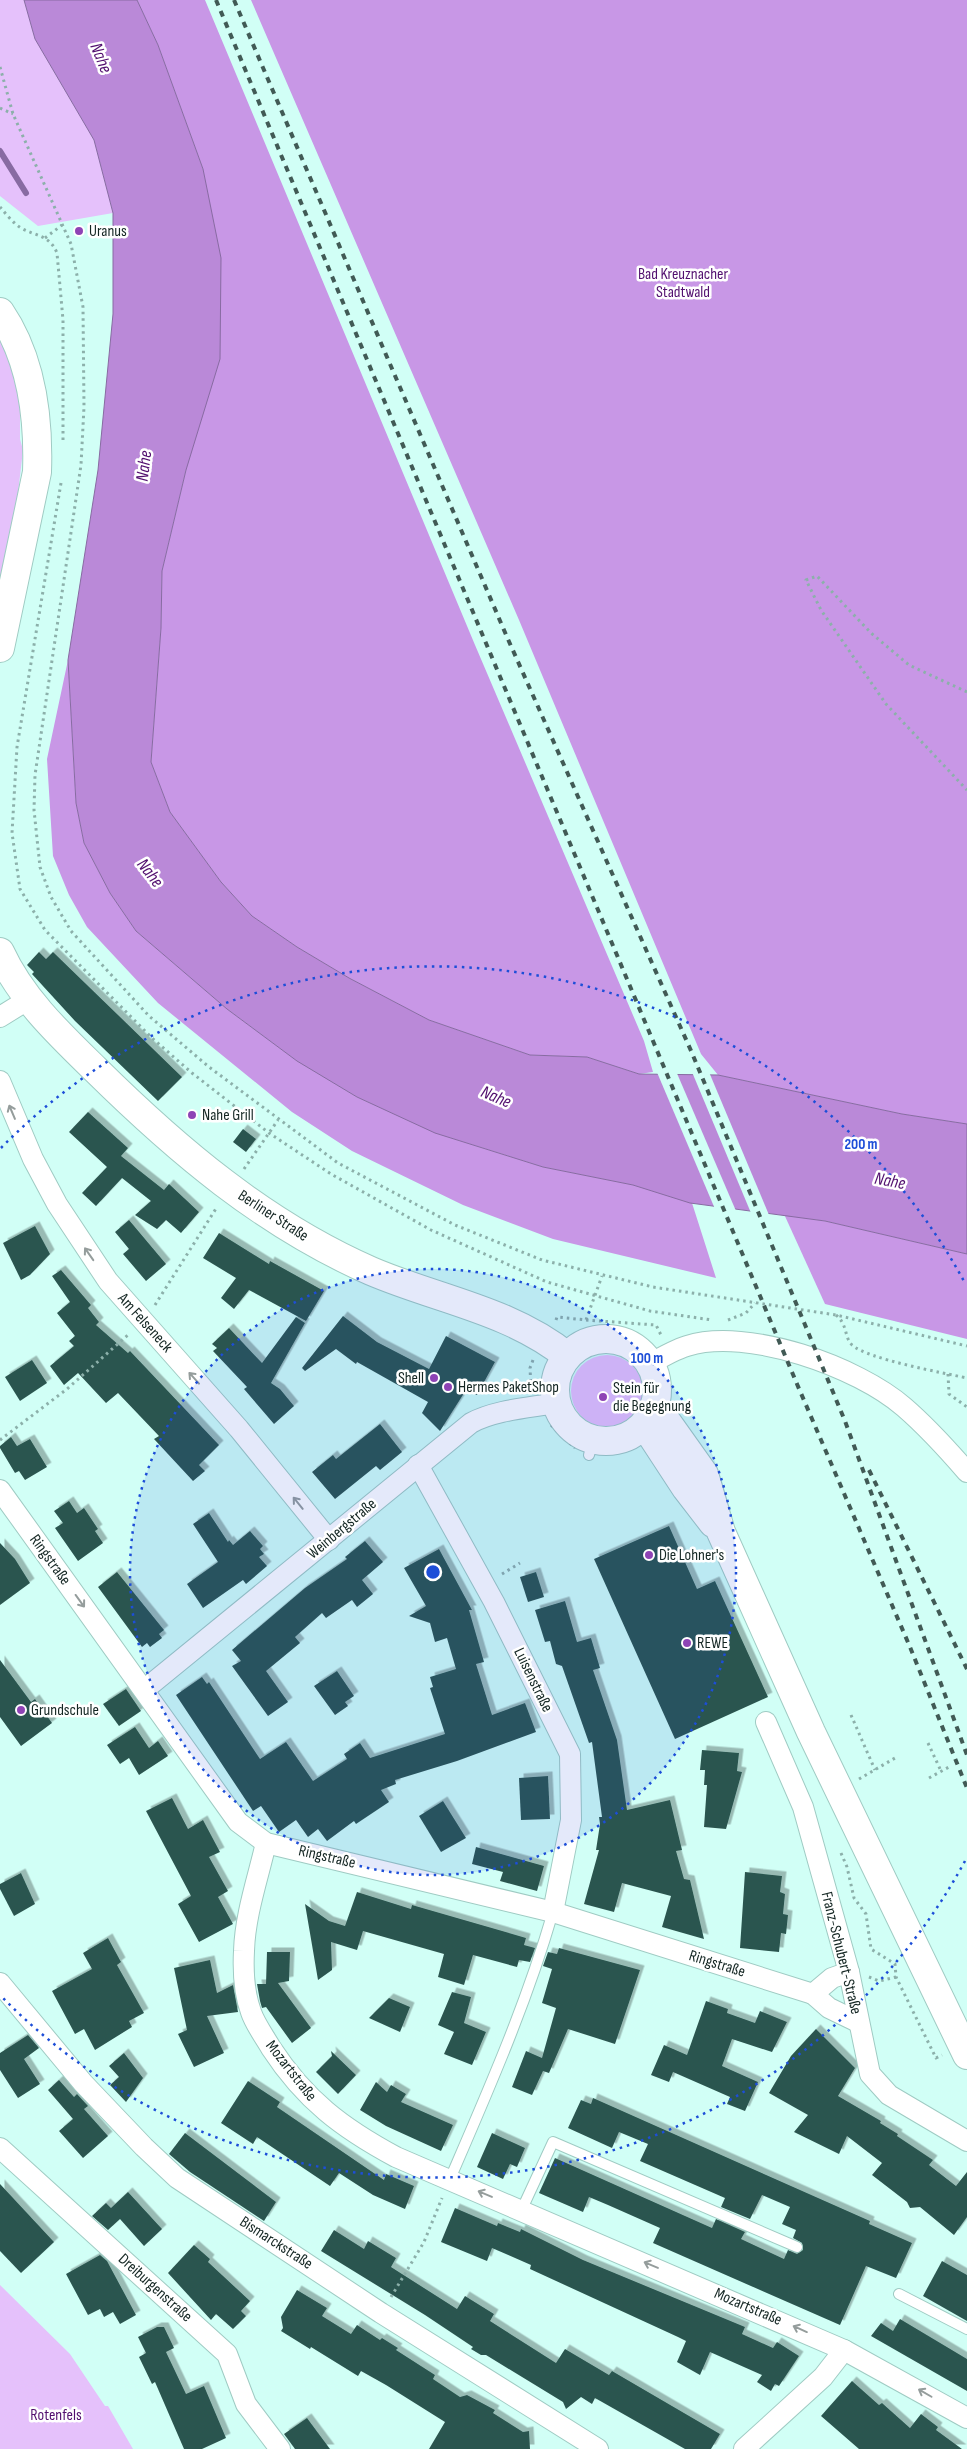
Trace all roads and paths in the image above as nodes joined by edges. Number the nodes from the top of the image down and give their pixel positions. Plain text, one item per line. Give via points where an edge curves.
1 (0, 67) edge
2 (0, 108) edge
3 (13, 114) junction
4 (0, 207) edge
5 (62, 225) junction
6 (45, 238) junction
7 (0, 312) edge
8 (62, 448) dead end
9 (61, 477) dead end
10 (0, 648) edge
11 (967, 692) edge
12 (967, 790) edge
13 (0, 952) edge
14 (29, 999) junction
15 (0, 1017) edge
16 (0, 1081) edge
17 (278, 1120) junction
18 (269, 1133) junction
19 (257, 1151) dead end
20 (230, 1188) junction
21 (602, 1276) junction
22 (595, 1295) junction
23 (756, 1302) junction
24 (836, 1315) junction
25 (586, 1320) dead end
26 (724, 1320) dead end
27 (142, 1321) junction
28 (715, 1321) dead end
29 (967, 1346) edge
30 (567, 1356) junction
31 (660, 1359) junction
32 (948, 1374) junction
33 (967, 1378) edge
34 (556, 1404) junction
35 (967, 1407) edge
36 (645, 1427) junction
37 (0, 1440) edge
38 (591, 1447) junction
39 (418, 1465) junction
40 (967, 1472) edge
41 (0, 1490) edge
42 (329, 1540) junction
43 (520, 1563) dead end
44 (495, 1578) dead end
45 (144, 1690) junction
46 (851, 1715) dead end
47 (766, 1722) dead end
48 (928, 1743) dead end
49 (894, 1758) dead end
50 (950, 1767) dead end
51 (875, 1770) junction
52 (941, 1771) junction
53 (929, 1778) dead end
54 (856, 1780) dead end
55 (266, 1843) junction
56 (840, 1850) dead end
57 (553, 1912) junction
58 (849, 1972) junction
59 (0, 1983) edge
60 (813, 1994) junction
61 (858, 2022) junction
62 (967, 2055) edge
63 (936, 2058) dead end
64 (967, 2141) edge
65 (0, 2148) edge
66 (450, 2179) junction
67 (522, 2209) junction
68 (797, 2247) dead end
69 (899, 2294) dead end
70 (381, 2313) junction
71 (967, 2330) edge
72 (844, 2350) junction
73 (967, 2418) edge
74 (280, 2449) edge
75 (598, 2449) edge
76 (744, 2449) edge

1 - 3 path
2 - 3 path
3 - 5 path
4 - 6 path via 20,227
5 - 6 path
5 - 17 path via 71,244 83,307 84,407 81,466 37,751 34,810 40,867 50,896 71,931 148,1016
6 - 8 path via 57,253 63,320
7 - 10 main road via 19,345 27,371 37,417 38,443 37,472
9 - 18 path via 17,747 12,832 20,888 45,930 152,1038
11 - 12 path via 909,665 871,633 817,576 806,580 821,610 886,704
13 - 14 main road, Berliner Straße
14 - 15 street
14 - 20 main road, Berliner Straße via 150,1122
27 -> 16 street, Am Felseneck via 108,1281 57,1204 33,1159
17 - 18 path
17 - 21 path via 338,1164 455,1225 542,1260
18 - 19 path
18 - 22 path via 331,1174 431,1230 547,1282
20 - 27 path
20 - 30 main road, Berliner Straße via 290,1229 346,1260 478,1308 544,1339
21 - 22 path
21 - 23 path
22 - 28 path via 650,1311
23 - 24 path
23 - 26 path via 746,1313 733,1320
24 - 29 path
24 - 32 path via 844,1322 853,1345 890,1360
25 - 31 path via 656,1325
27 - 37 path via 67,1389
42 -> 27 street, Am Felseneck via 239,1429
30 - 31 main road via 587,1342 610,1339
30 - 34 main road via 556,1378
31 - 36 main road via 657,1386
31 - 40 street via 689,1345 725,1341 777,1348 831,1364 876,1387 903,1406
32 - 33 path
32 - 35 path via 949,1394
34 - 38 main road via 561,1416
34 - 39 street, Weinbergstraße via 480,1418
36 - 38 main road via 629,1436
36 - 38 path via 633,1448
36 - 62 main road via 704,1474 721,1532 811,1732
39 - 42 street, Weinbergstraße
39 - 57 street, Luisenstraße via 494,1602 570,1754 571,1820
41 -> 45 street, Ringstraße
42 - 45 street, Weinbergstraße
43 - 44 path
45 - 55 street, Ringstraße via 238,1822
46 - 51 path
47 - 58 street, Franz-Schubert-Straße via 803,1807
48 - 52 path
49 - 51 path
50 - 52 path
51 - 54 path
52 - 53 path
55 - 57 street, Ringstraße
55 - 66 street, Mozartstraße via 244,1949 244,1977 250,2011 262,2033 280,2062 328,2115 396,2157
56 - 63 path via 854,1898 866,1914 871,1949 895,1964 896,1977
57 - 60 street, Ringstraße
57 - 66 lane via 512,2036
58 - 60 street via 832,1978
58 - 61 street, Franz-Schubert-Straße
59 - 70 street, Bismarckstraße via 83,2083 177,2178
60 - 61 street, Ringstraße via 829,2008
61 - 64 street, Franz-Schubert-Straße via 870,2074 889,2095
65 - 74 street, Dreiburgenstraße via 227,2354 246,2404
67 -> 66 street, Mozartstraße
66 - 70 path via 424,2242
67 - 68 lane via 553,2142
72 -> 67 street, Mozartstraße
69 - 71 lane
70 - 75 street, Bismarckstraße
73 -> 72 street, Mozartstraße
72 - 76 street via 823,2377

